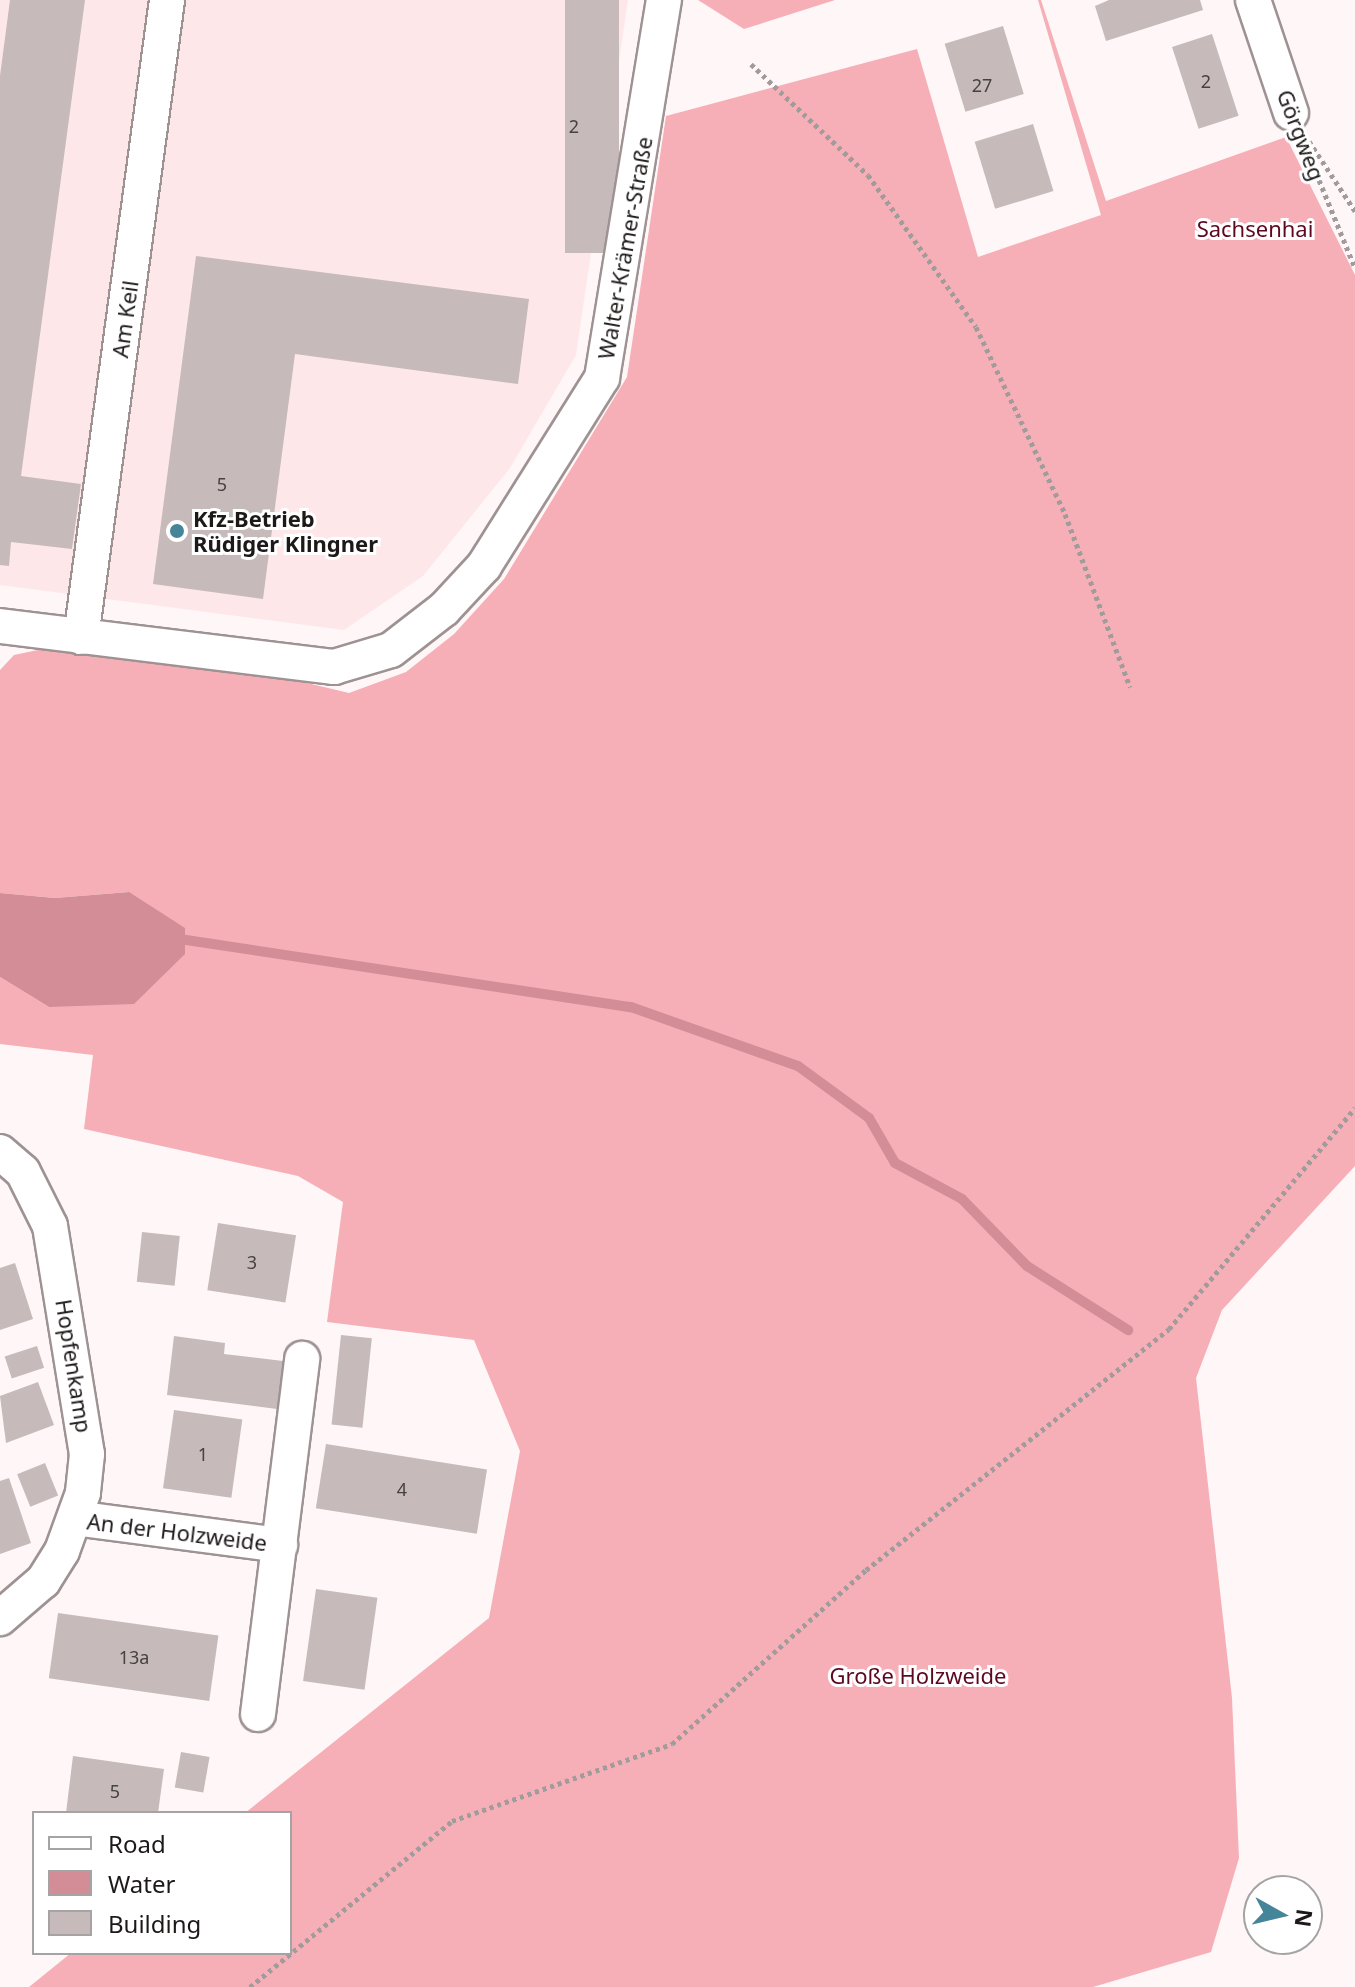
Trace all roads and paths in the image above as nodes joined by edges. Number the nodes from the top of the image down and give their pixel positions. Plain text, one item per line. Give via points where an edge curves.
1 (167, 0) edge
2 (664, 0) edge
3 (1253, 0) edge
4 (751, 64) dead end
5 (1291, 113) junction
6 (1355, 211) edge
7 (1355, 268) edge
8 (0, 626) edge
9 (81, 637) junction
10 (1130, 687) dead end
11 (1355, 1108) edge
12 (0, 1152) edge
13 (302, 1359) dead end
14 (75, 1518) junction
15 (280, 1545) junction
16 (0, 1618) edge
17 (258, 1714) dead end
18 (292, 1952) edge
19 (289, 1955) edge
20 (250, 1987) edge

1 - 9 street, Am Keil
2 - 9 street, Walter-Krämer-Straße via 602,378 464,588 391,650 334,667
3 - 5 street, Görgweg
4 - 10 path via 868,175 976,327 1065,514
5 - 6 path
5 - 7 path, Görgweg
8 - 9 street, Walter-Krämer-Straße
11 - 18 path via 1169,1329 866,1570 672,1744 452,1821
12 - 14 street, Hopfenkamp via 23,1172 50,1226 86,1417 87,1454
13 - 15 street, An der Holzweide
14 - 15 street, An der Holzweide
14 - 16 street, Hopfenkamp via 43,1581
15 - 17 street, An der Holzweide
19 - 20 path

